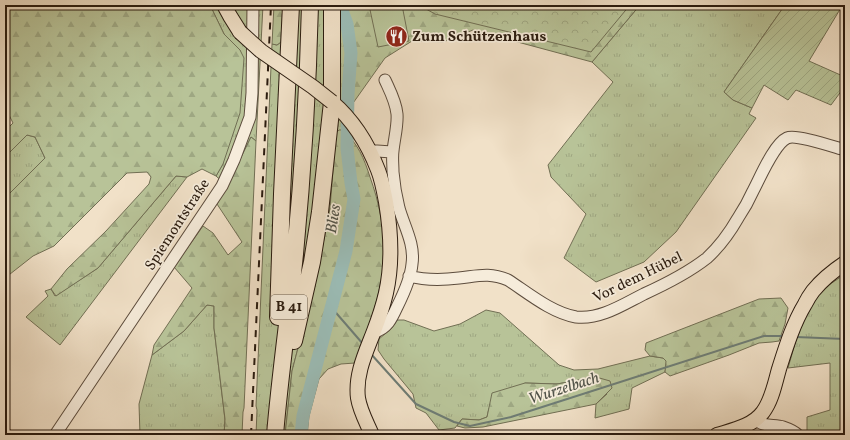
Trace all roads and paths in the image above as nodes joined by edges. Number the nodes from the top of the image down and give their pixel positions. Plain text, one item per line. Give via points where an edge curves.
1 (224, 5) edge
2 (253, 5) edge
3 (291, 5) edge
4 (310, 5) edge
5 (332, 5) edge
6 (288, 69) junction
7 (385, 80) dead end
8 (332, 102) junction
9 (845, 150) edge
10 (370, 151) junction
11 (392, 152) junction
12 (845, 263) edge
13 (409, 276) junction
14 (372, 337) junction
15 (276, 417) junction
16 (756, 419) junction
17 (55, 435) edge
18 (275, 435) edge
19 (372, 435) edge
20 (717, 435) edge
21 (798, 435) edge

1 - 6 main road, bridge via 240,32 261,51
2 - 17 street, Spiemontstraße via 250,117 234,160 222,186
3 - 6 highway
4 - 15 highway, B 41 via 300,198
5 - 8 highway
6 - 8 main road, bridge
6 - 15 highway
7 - 11 street via 395,103 397,116
8 - 10 main road via 356,129
8 - 15 highway via 320,212 310,269
9 - 13 street, Vor dem Hübel via 788,137 781,142 772,156 730,232 708,257 668,283 601,314 577,317 565,314 499,276 442,279
10 - 11 street
10 - 14 main road via 384,194 390,241 388,278 380,316
11 - 13 street via 399,208 412,248
12 - 16 main road via 812,292 802,309 790,335 768,404
13 - 14 street via 391,321
14 - 19 main road via 362,361 358,386 358,399
15 - 18 highway, B 41
16 - 20 main road via 747,425
16 - 21 street via 761,424 782,426

